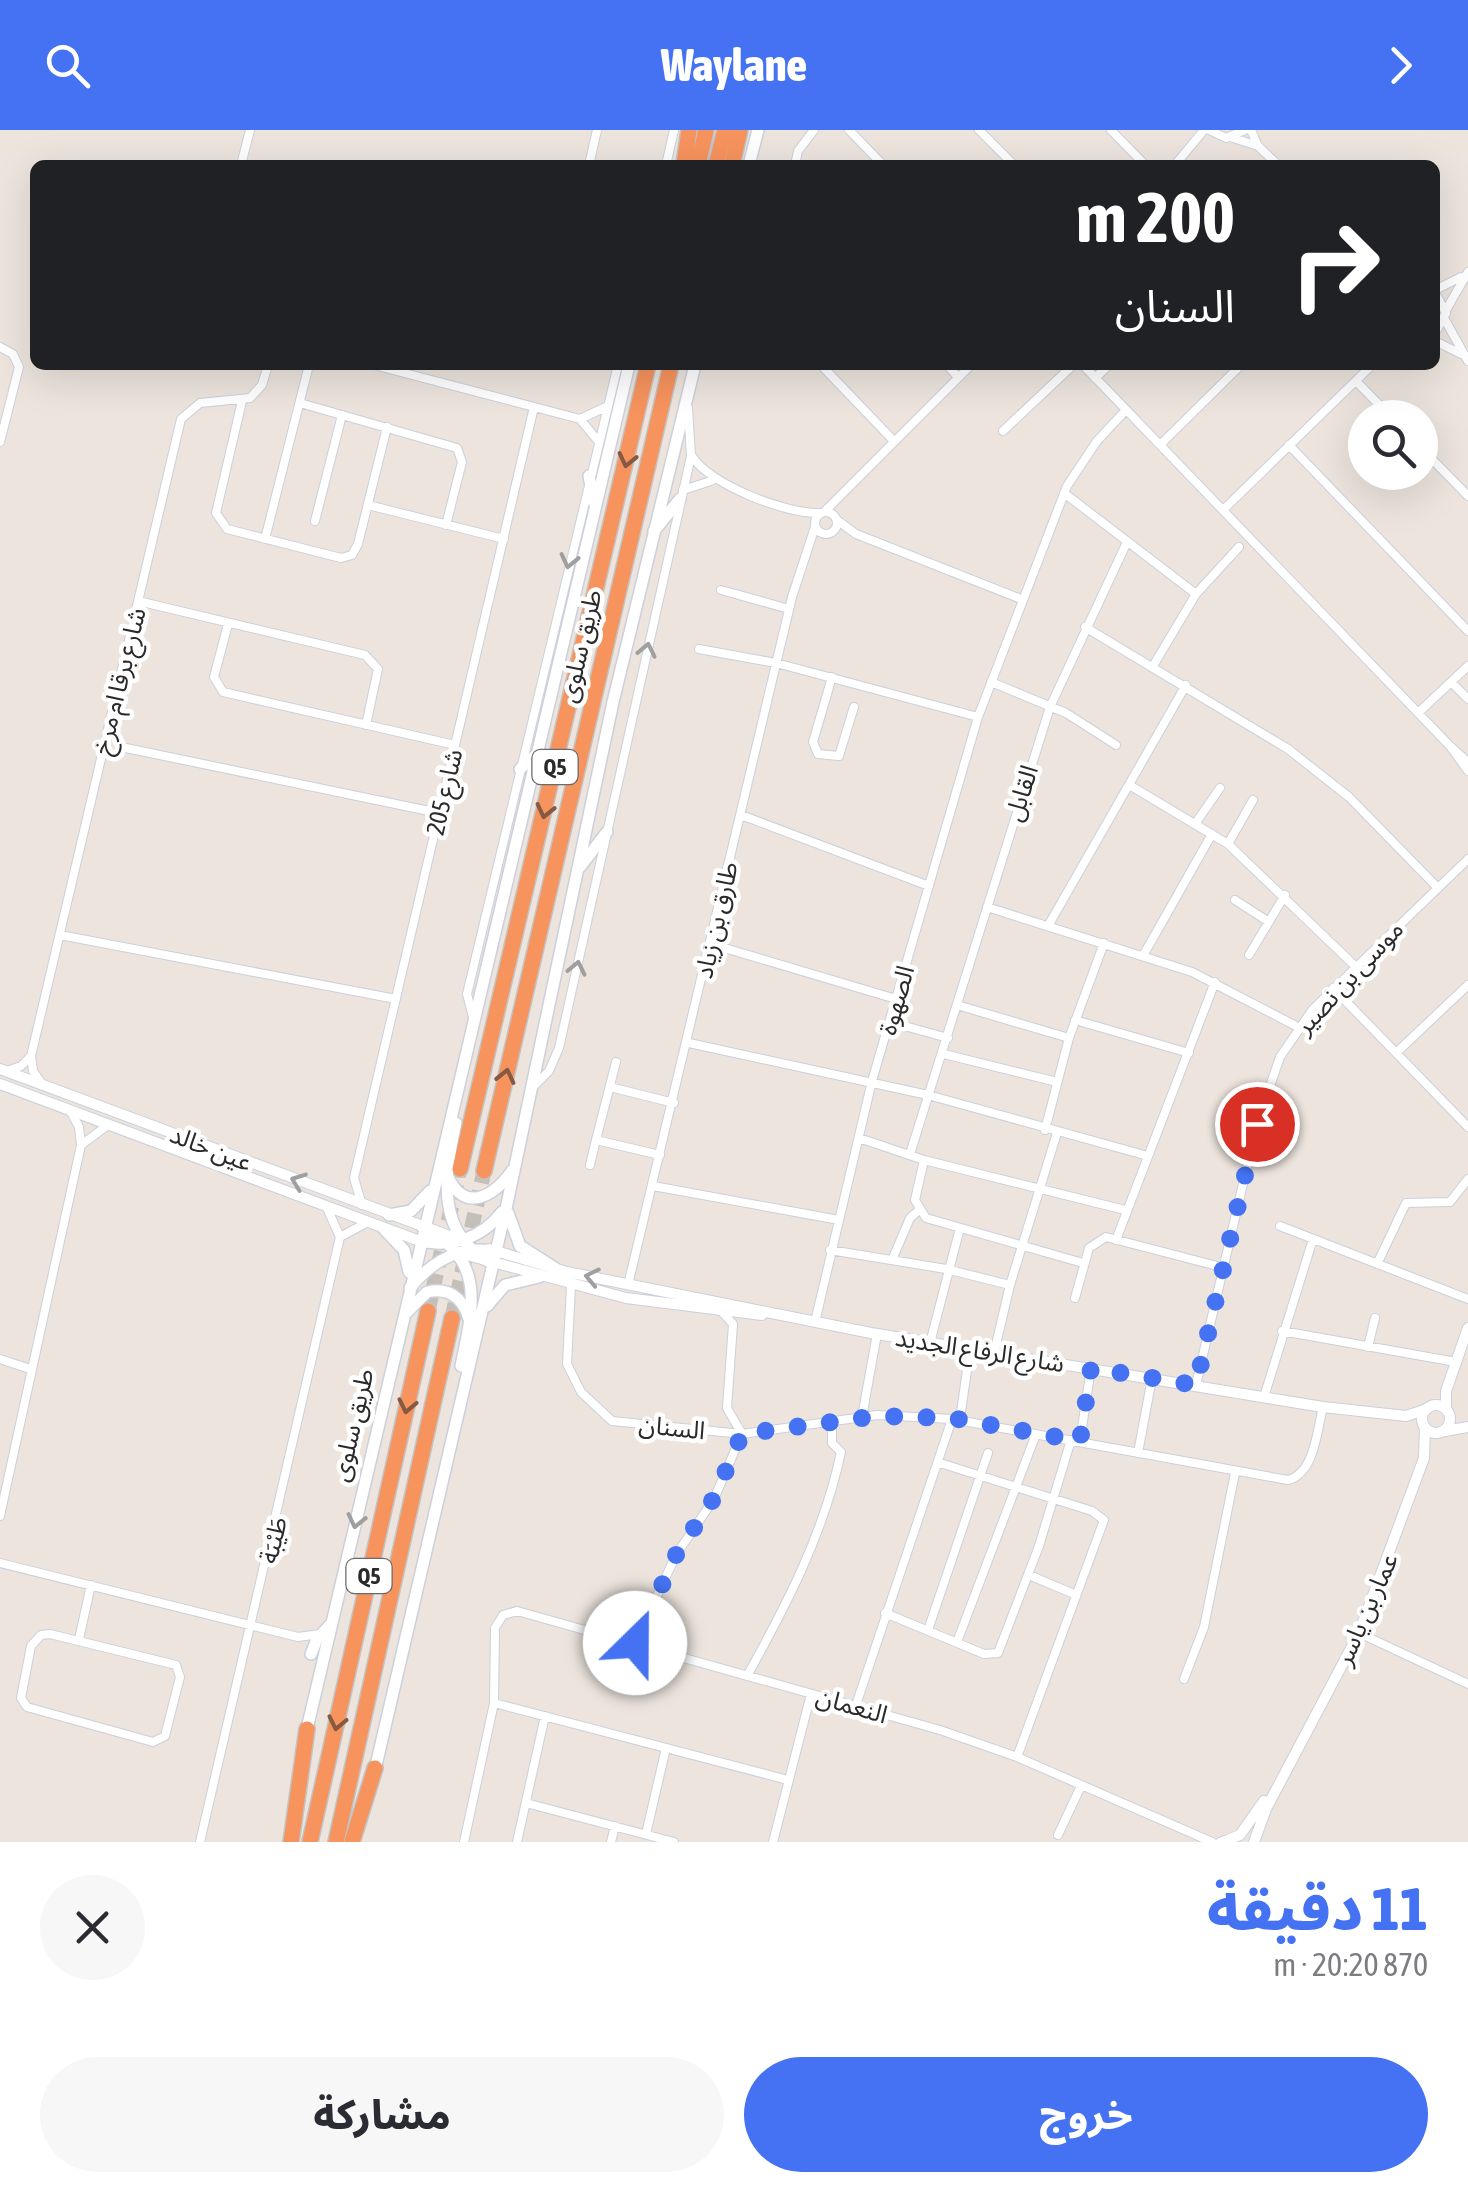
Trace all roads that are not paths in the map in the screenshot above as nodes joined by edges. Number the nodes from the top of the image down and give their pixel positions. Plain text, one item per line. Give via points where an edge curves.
1 (250, 130) edge
2 (597, 130) edge
3 (674, 130) edge
4 (687, 130) edge
5 (706, 130) edge
6 (724, 130) edge
7 (740, 130) edge
8 (758, 130) edge
9 (814, 130) edge
10 (849, 130) edge
11 (979, 130) edge
12 (1112, 130) edge
13 (1206, 130) edge
14 (1248, 130) edge
15 (1218, 137) junction
16 (1233, 138) junction
17 (1194, 146) junction
18 (1258, 146) junction
19 (244, 160) edge
20 (590, 160) edge
21 (667, 160) edge
22 (678, 160) edge
23 (684, 160) edge
24 (699, 160) edge
25 (717, 160) edge
26 (733, 160) edge
27 (749, 160) edge
28 (796, 160) edge
29 (878, 160) edge
30 (1009, 160) edge
31 (1140, 160) edge
32 (1180, 160) edge
33 (1273, 160) edge
34 (1466, 273) edge
35 (1440, 289) edge
36 (1440, 304) edge
37 (1445, 315) junction
38 (1440, 324) edge
39 (1440, 344) edge
40 (0, 347) edge
41 (1464, 357) edge
42 (266, 370) edge
43 (308, 370) edge
44 (393, 370) edge
45 (617, 370) edge
46 (628, 370) edge
47 (647, 370) edge
48 (673, 370) edge
49 (694, 370) edge
50 (826, 370) edge
51 (952, 370) edge
52 (965, 370) edge
53 (1068, 370) edge
54 (1087, 370) edge
55 (1104, 370) edge
56 (1236, 370) edge
57 (1367, 370) edge
58 (958, 377) junction
59 (1096, 378) junction
60 (1356, 380) junction
61 (686, 399) junction
62 (1375, 400) edge
63 (242, 401) junction
64 (300, 404) junction
65 (608, 406) junction
66 (534, 407) junction
67 (1126, 410) junction
68 (342, 415) junction
69 (580, 420) junction
70 (387, 427) junction
71 (1003, 431) dead end
72 (892, 439) junction
73 (598, 441) junction
74 (0, 442) edge
75 (1160, 445) junction
76 (1289, 445) junction
77 (691, 456) junction
78 (1438, 465) edge
79 (589, 476) junction
80 (716, 481) junction
81 (1064, 494) junction
82 (681, 495) junction
83 (840, 496) junction
84 (1468, 496) edge
85 (368, 505) junction
86 (595, 508) junction
87 (1224, 509) junction
88 (801, 512) junction
89 (822, 512) junction
90 (836, 519) junction
91 (315, 521) dead end
92 (446, 524) junction
93 (815, 526) junction
94 (651, 534) junction
95 (828, 534) junction
96 (856, 534) junction
97 (265, 539) junction
98 (504, 539) junction
99 (1127, 542) junction
100 (1240, 546) dead end
101 (806, 556) junction
102 (721, 590) dead end
103 (1196, 594) junction
104 (1021, 599) junction
105 (138, 601) junction
106 (789, 609) junction
107 (228, 624) junction
108 (1085, 627) junction
109 (1468, 631) edge
110 (699, 649) dead end
111 (776, 662) junction
112 (1153, 666) junction
113 (1468, 666) edge
114 (832, 677) junction
115 (992, 682) junction
116 (1451, 682) junction
117 (1186, 685) junction
118 (1468, 699) edge
119 (854, 707) dead end
120 (1050, 707) junction
121 (1418, 713) junction
122 (978, 717) junction
123 (366, 725) junction
124 (455, 745) junction
125 (1116, 745) dead end
126 (1450, 746) junction
127 (121, 747) dead end
128 (538, 753) junction
129 (1468, 762) edge
130 (520, 769) junction
131 (1468, 771) edge
132 (1131, 786) junction
133 (1220, 788) dead end
134 (1253, 800) dead end
135 (439, 813) junction
136 (741, 815) junction
137 (1196, 824) junction
138 (607, 832) junction
139 (1212, 834) junction
140 (1228, 844) junction
141 (1468, 855) edge
142 (578, 870) junction
143 (929, 886) junction
144 (1436, 886) junction
145 (1285, 895) junction
146 (1235, 900) dead end
147 (986, 907) junction
148 (1269, 922) junction
149 (1048, 926) junction
150 (60, 935) junction
151 (1104, 943) junction
152 (711, 944) junction
153 (1144, 954) junction
154 (1249, 955) dead end
155 (1355, 966) junction
156 (1215, 982) junction
157 (1468, 985) edge
158 (1333, 988) junction
159 (396, 999) junction
160 (896, 999) junction
161 (957, 1005) junction
162 (474, 1020) junction
163 (1075, 1020) junction
164 (890, 1022) junction
165 (1298, 1027) junction
166 (948, 1038) junction
167 (1068, 1038) junction
168 (688, 1043) junction
169 (1189, 1053) junction
170 (944, 1054) junction
171 (1396, 1054) junction
172 (31, 1056) junction
173 (616, 1062) dead end
174 (3, 1070) edge
175 (872, 1081) junction
176 (1057, 1082) junction
177 (0, 1084) edge
178 (42, 1084) junction
179 (610, 1087) junction
180 (531, 1088) junction
181 (928, 1095) junction
182 (674, 1103) junction
183 (70, 1111) junction
184 (1466, 1121) edge
185 (108, 1125) junction
186 (1045, 1130) junction
187 (1057, 1133) junction
188 (859, 1138) junction
189 (596, 1140) junction
190 (80, 1145) junction
191 (910, 1154) junction
192 (660, 1156) junction
193 (1148, 1156) junction
194 (924, 1160) junction
195 (516, 1164) junction
196 (590, 1165) dead end
197 (453, 1171) junction
198 (484, 1171) tunnel mouth
199 (354, 1178) junction
200 (1468, 1179) edge
201 (653, 1186) junction
202 (432, 1188) junction
203 (1042, 1190) junction
204 (333, 1194) junction
205 (507, 1204) junction
206 (364, 1206) junction
207 (327, 1208) junction
208 (1125, 1210) junction
209 (918, 1211) junction
210 (389, 1215) junction
211 (839, 1220) junction
212 (368, 1222) junction
213 (1280, 1226) dead end
214 (384, 1228) junction
215 (960, 1228) junction
216 (421, 1234) junction
217 (340, 1237) junction
218 (1314, 1239) junction
219 (1116, 1240) junction
220 (459, 1246) junction
221 (1024, 1248) junction
222 (830, 1250) junction
223 (494, 1258) junction
224 (892, 1260) junction
225 (1083, 1263) junction
226 (1377, 1264) junction
227 (1222, 1267) junction
228 (556, 1269) junction
229 (946, 1269) junction
230 (539, 1276) junction
231 (628, 1285) junction
232 (1010, 1285) junction
233 (571, 1286) junction
234 (408, 1292) junction
235 (1075, 1298) dead end
236 (1468, 1299) edge
237 (428, 1311) tunnel mouth
238 (722, 1312) junction
239 (750, 1314) junction
240 (791, 1317) junction
241 (452, 1318) tunnel mouth
242 (1375, 1318) dead end
243 (475, 1321) junction
244 (815, 1322) junction
245 (400, 1324) junction
246 (732, 1324) junction
247 (1468, 1328) edge
248 (1282, 1331) junction
249 (877, 1334) junction
250 (930, 1343) junction
251 (1368, 1346) junction
252 (970, 1349) junction
253 (994, 1353) junction
254 (0, 1359) edge
255 (1456, 1362) junction
256 (1091, 1368) junction
257 (30, 1370) junction
258 (1152, 1378) junction
259 (1196, 1385) junction
260 (1446, 1390) junction
261 (1264, 1397) junction
262 (1323, 1407) junction
263 (1428, 1407) junction
264 (1448, 1410) junction
265 (962, 1412) dead end
266 (1406, 1416) junction
267 (862, 1417) junction
268 (952, 1418) junction
269 (832, 1424) junction
270 (1424, 1426) junction
271 (1468, 1426) edge
272 (1442, 1432) junction
273 (742, 1434) junction
274 (1036, 1434) junction
275 (1075, 1440) junction
276 (988, 1453) dead end
277 (1138, 1453) junction
278 (1424, 1458) junction
279 (940, 1462) junction
280 (1236, 1473) junction
281 (980, 1476) junction
282 (1016, 1486) junction
283 (1054, 1500) junction
284 (0, 1516) edge
285 (0, 1563) edge
286 (1029, 1575) junction
287 (91, 1585) junction
288 (1074, 1594) junction
289 (884, 1613) junction
290 (334, 1620) junction
291 (252, 1624) junction
292 (928, 1630) junction
293 (1358, 1633) junction
294 (320, 1634) junction
295 (298, 1637) junction
296 (79, 1639) junction
297 (957, 1642) junction
298 (635, 1643) junction
299 (311, 1654) joint
300 (747, 1676) junction
301 (1184, 1679) dead end
302 (1468, 1684) edge
303 (811, 1694) junction
304 (494, 1703) junction
305 (856, 1705) junction
306 (544, 1716) junction
307 (307, 1729) junction
308 (666, 1748) junction
309 (1295, 1755) junction
310 (1018, 1757) junction
311 (376, 1768) junction
312 (788, 1780) junction
313 (1082, 1786) junction
314 (526, 1802) junction
315 (615, 1826) junction
316 (646, 1834) junction
317 (1058, 1835) dead end
318 (1192, 1838) edge
319 (1224, 1841) edge
320 (200, 1842) edge
321 (283, 1842) edge
322 (291, 1842) edge
323 (310, 1842) edge
324 (336, 1842) edge
325 (352, 1842) edge
326 (361, 1842) edge
327 (464, 1842) edge
328 (517, 1842) edge
329 (611, 1842) edge
330 (674, 1842) edge
331 (773, 1842) edge
332 (1212, 1842) edge
333 (1245, 1842) edge
334 (1254, 1842) edge

1 - 19 street
2 - 20 street
3 - 21 street
4 - 22 main road
4 - 23 highway
5 - 24 highway
6 - 25 highway
7 - 26 highway
8 - 27 main road
9 - 28 street
10 - 29 street
11 - 30 street
12 - 31 street
13 - 15 street
13 - 17 street
14 - 16 street
14 - 18 street
15 - 16 street
15 - 17 street
16 - 18 street
17 - 32 street
18 - 33 street
34 - 35 street
34 - 37 street
36 - 37 street
37 - 38 street
37 - 41 street
39 - 41 street
40 - 74 street via 19,367
42 - 63 street via 262,385
43 - 64 street
44 - 66 street
45 - 65 street, طريق سلوى
46 - 86 main road, طريق سلوى
47 -> 197 highway, طريق سلوى / Q5
198 -> 48 highway, طريق سلوى / Q5
49 - 61 main road, طريق سلوى
50 - 72 street
51 - 58 street
52 - 58 street
53 - 71 street
54 - 59 street
55 - 59 street
56 - 75 street
57 - 60 street
58 - 72 street
59 - 67 street
60 - 62 street
60 - 76 street
61 - 77 street, طريق سلوى
61 - 94 main road, طريق سلوى
63 - 97 street via 216,518 227,529
63 - 105 street, شارع برقا ام مرخ via 200,403 185,412
64 - 68 street
64 - 97 street
65 - 69 street
65 - 73 street, طريق سلوى
66 - 69 street
66 - 98 street, شارع 205
67 - 75 street
67 - 81 street, الصهوة via 1084,458
68 - 70 street
68 - 91 street
69 - 73 street
70 - 85 street
70 - 92 street via 461,452
72 - 83 street
73 - 79 street, طريق سلوى
75 - 87 street
76 - 87 street
76 - 109 street
77 - 80 street
77 - 82 street, طريق سلوى
78 - 84 street
79 - 86 main road
79 -> 130 street, طريق سلوى
80 - 82 street via 698,482
80 - 88 street
81 - 99 street
81 - 104 street, الصهوة
82 - 94 main road
138 -> 82 street, طريق سلوى
83 - 89 street
83 - 90 street
85 - 92 street
85 - 97 street via 356,551 346,558
86 - 128 main road, طريق سلوى
87 - 121 street
88 - 89 street
88 - 93 street
89 - 90 street
89 - 93 street, طارق بن زياد
90 - 95 street, طارق بن زياد
90 - 96 street
92 - 98 street
93 - 95 street
93 - 101 street, طارق بن زياد
94 - 142 main road, طريق سلوى
95 - 96 street
95 - 101 street, طارق بن زياد
96 - 104 street
98 - 124 street, شارع 205
99 - 103 street
99 - 108 street, القابل
100 - 103 street
101 - 106 street, طارق بن زياد
102 - 106 street
103 - 112 street
104 - 115 street, الصهوة
105 - 107 street
105 - 150 street, شارع برقا ام مرخ
106 - 111 street, طارق بن زياد
107 - 123 street via 371,658 377,675
107 - 123 street via 214,676 218,690
108 - 112 street
108 - 120 street, القابل
110 - 111 street
111 - 114 street
111 - 136 street, طارق بن زياد
112 - 117 street
113 - 116 street
114 - 119 street via 813,742 818,754 838,756
114 - 122 street
115 - 120 street
115 - 122 street, الصهوة
116 - 118 street
116 - 121 street
117 - 132 street
117 - 144 street via 1306,762
120 - 125 street
120 - 147 street, القابل
121 - 126 street
122 - 143 street, الصهوة
123 - 124 street
124 - 135 street, شارع 205
126 - 129 street
126 - 131 street
127 - 135 street
128 - 130 main road
128 - 162 main road, طريق سلوى
130 - 162 street, طريق سلوى via 467,994
132 - 137 street
132 - 149 street
133 - 137 street
134 - 140 street
135 - 159 street, شارع 205
136 - 143 street
136 - 152 street, طارق بن زياد
137 - 139 street
138 - 142 main road
180 -> 138 street, طريق سلوى via 559,1048
139 - 140 street
139 - 153 street
140 - 145 street
141 - 144 street, موسى بن نصير
142 - 180 main road, طريق سلوى
143 - 160 street, الصهوة
144 - 155 street, موسى بن نصير
145 - 148 street
145 - 155 street
146 - 148 street
147 - 149 street
147 - 161 street, القابل
148 - 154 street
149 - 151 street
150 - 159 street
150 - 172 street, شارع برقا ام مرخ
151 - 153 street
151 - 163 street
152 - 160 street
152 - 168 street, طارق بن زياد
153 - 156 street
155 - 158 street, موسى بن نصير
156 - 165 street
156 - 169 street
157 - 171 street
158 - 165 street, موسى بن نصير
158 - 171 street
159 - 199 street, شارع 205
160 - 164 street, الصهوة
161 - 166 street, القابل
161 - 167 street
162 - 197 main road
162 - 202 main road, طريق سلوى
163 - 167 street
163 - 169 street
164 - 166 street
164 - 175 street, الصهوة
165 - 227 street, موسى بن نصير via 1267,1089
166 - 170 street, القابل
167 - 176 street
168 - 175 street
168 - 182 street, طارق بن زياد
169 - 193 street
170 - 176 street
170 - 181 street, القابل
171 - 184 street
172 - 174 street
172 - 178 street
173 - 179 street
174 - 178 street, عين خالد
175 - 181 street
175 - 188 street, الصهوة
176 - 186 street
177 - 183 street, عين خالد
204 -> 178 street, عين خالد
179 - 182 street
179 - 189 street
180 - 195 main road, طريق سلوى
181 - 186 street
181 - 191 street, القابل
182 - 192 street, طارق بن زياد
183 - 185 street, عين خالد
183 - 190 street
185 - 190 street
185 - 207 street, عين خالد
186 - 187 street
187 - 193 street
187 - 203 street
188 - 191 street
188 - 211 street, الصهوة
189 - 192 street
189 - 196 street
190 - 257 street
191 - 194 street
192 - 201 street, طارق بن زياد
193 - 208 street
194 - 203 street
194 - 209 street
195 - 197 main road via 499,1188 477,1200 459,1194
195 - 205 main road, طريق سلوى
197 - 220 main road via 449,1216
199 - 204 street
199 - 206 street
200 - 226 street via 1450,1202 1414,1200 1400,1208
201 - 211 street
201 - 231 street, طارق بن زياد
202 - 210 main road via 411,1211
202 - 216 main road, طريق سلوى
203 - 208 street
203 - 221 street
204 - 206 street, عين خالد
205 - 220 main road
205 - 223 main road, طريق سلوى
205 - 228 main road via 520,1246
206 - 210 street, عين خالد
207 - 212 street, عين خالد
207 - 217 street
208 - 219 street
209 - 215 street
209 - 224 street
210 - 216 street, عين خالد
211 - 222 street, الصهوة
212 - 214 street, عين خالد
212 - 217 street
213 - 218 street
214 - 216 street, عين خالد
214 - 234 main road via 408,1258
215 - 221 street
215 - 229 street
216 - 220 main road
216 - 234 main road, طريق سلوى
217 - 291 street, طَيْبَة
218 - 226 street
218 - 248 street
219 - 225 street via 1097,1240
219 - 227 street
220 - 223 main road
220 - 234 main road
220 - 243 main road
221 - 225 street
221 - 232 street
222 - 224 street
222 - 244 street, الصهوة
223 - 228 street, شارع الرفاع الجديد
223 - 230 street, شارع الرفاع الجديد
223 - 243 main road, طريق سلوى
224 - 229 street
225 - 235 street
226 - 236 street
227 - 259 street, موسى بن نصير
231 -> 228 street, شارع الرفاع الجديد
229 - 232 street
229 - 250 street
230 - 233 street, شارع الرفاع الجديد
230 - 243 main road via 505,1286
231 - 240 street, شارع الرفاع الجديد
232 - 253 street
233 - 238 street, شارع الرفاع الجديد
233 - 273 street, السنان via 567,1364 582,1392 612,1421
234 - 245 main road, طريق سلوى
237 -> 323 highway, طريق سلوى / Q5
238 - 239 street, شارع الرفاع الجديد
238 - 246 street
239 - 240 street, شارع الرفاع الجديد
239 - 246 street
240 - 244 street, شارع الرفاع الجديد
241 - 324 highway, Q5
242 - 251 street
243 - 245 main road via 455,1295 434,1290 413,1302
243 - 311 main road, طريق سلوى
244 - 249 street, شارع الرفاع الجديد
245 -> 290 main road, طريق سلوى
246 - 273 street via 727,1408
247 - 255 street
248 - 251 street
248 - 261 street
249 - 250 street, شارع الرفاع الجديد
249 - 267 street
250 - 252 street, شارع الرفاع الجديد
251 - 255 street
252 - 253 street, شارع الرفاع الجديد
252 - 265 street
253 - 256 street, شارع الرفاع الجديد
254 - 257 street
255 - 260 street
256 - 258 street, شارع الرفاع الجديد
256 - 275 street
257 - 284 street
258 - 259 street, شارع الرفاع الجديد
258 - 277 street
259 - 261 street, شارع الرفاع الجديد
260 - 263 street
260 - 264 street, عمار بن ياسر
261 - 262 street, شارع الرفاع الجديد
262 - 266 street, شارع الرفاع الجديد
262 - 280 street, السنان via 1308,1463 1297,1478
263 - 264 street
263 - 266 street, شارع الرفاع الجديد
263 - 270 street, عمار بن ياسر
264 - 271 street
264 - 272 street, عمار بن ياسر
266 - 270 street, شارع الرفاع الجديد
267 - 268 street, السنان
267 - 269 street, السنان
268 - 274 street, السنان
268 - 279 street
269 - 273 street, السنان
269 - 300 street via 832,1443 841,1452 828,1506 791,1597
270 - 272 street, شارع الرفاع الجديد
270 - 278 street, عمار بن ياسر
271 - 272 street
272 - 278 street, عمار بن ياسر
273 - 298 street
274 - 275 street, السنان
274 - 282 street
275 - 277 street, السنان
275 - 283 street
276 - 281 street
277 - 280 street, السنان
278 - 293 street, عمار بن ياسر
279 - 281 street
279 - 289 street
280 - 301 street via 1204,1627
281 - 282 street
281 - 292 street
282 - 283 street
282 - 297 street
283 - 286 street
283 - 288 street via 1104,1520
285 - 287 street
286 - 288 street
286 - 297 street via 998,1653
287 - 291 street
287 - 296 street
288 - 310 street
289 - 292 street
289 - 305 street
290 - 294 main road
290 - 307 main road, طريق سلوى
291 - 295 street
291 - 320 street, طَيْبَة
292 - 297 street
293 - 302 street
293 - 309 street, عمار بن ياسر
294 - 295 street
294 - 299 main road
295 - 299 street
296 - 296 street via 178,1668 165,1736 153,1742 22,1703 35,1641 50,1634
298 - 300 street, النعمان
298 - 304 street, النعمان via 517,1611 503,1614 496,1628
300 - 303 street, النعمان
303 - 305 street, النعمان
303 - 312 street
304 - 306 street
304 - 327 street
305 - 310 street, النعمان
306 - 308 street
306 - 314 street
307 - 321 main road, طريق سلوى
307 - 322 highway
308 - 312 street
308 - 316 street
309 - 319 street, عمار بن ياسر via 1249,1825
309 - 334 street, عمار بن ياسر
310 - 313 street, النعمان
311 - 325 highway
311 - 326 main road
312 - 331 street
313 - 317 street
313 - 318 street, النعمان
314 - 315 street
314 - 328 street
315 - 316 street
315 - 329 street
316 - 330 street
318 - 332 street, النعمان
319 - 333 street

